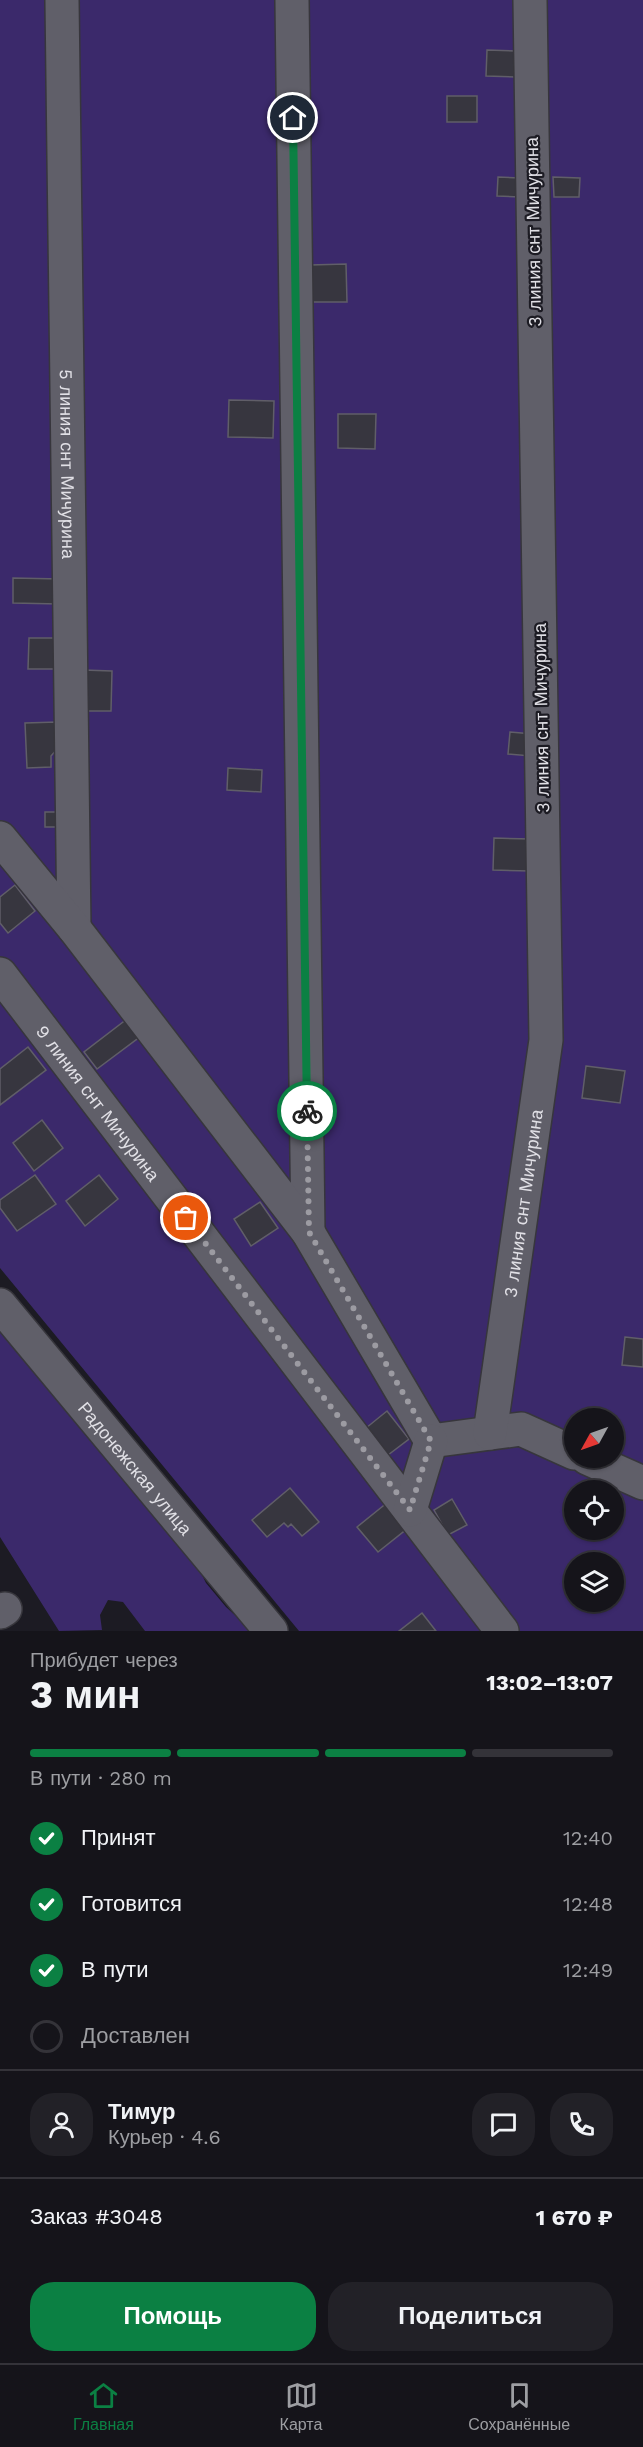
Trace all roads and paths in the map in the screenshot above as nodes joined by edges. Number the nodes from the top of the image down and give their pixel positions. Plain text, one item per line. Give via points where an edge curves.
1 (62, 0) edge
2 (292, 0) edge
3 (530, 0) edge
4 (0, 838) edge
5 (74, 928) junction
6 (0, 974) edge
7 (309, 1232) junction
8 (0, 1305) edge
9 (490, 1433) junction
10 (431, 1441) junction
11 (564, 1448) edge
12 (609, 1468) edge
13 (643, 1483) edge
14 (410, 1510) junction
15 (271, 1631) edge
16 (502, 1631) edge

1 - 5 street, 5 линия снт Мичурина
2 - 7 street
3 - 9 street, 3 линия снт Мичурина via 546,1040
4 - 5 street
5 - 7 street
6 - 14 street, 9 линия снт Мичурина
7 - 10 street
8 - 15 street, Радонежская улица
9 - 10 street
9 - 11 street via 521,1429
10 - 14 street
12 - 13 street
14 - 16 street, 9 линия снт Мичурина

